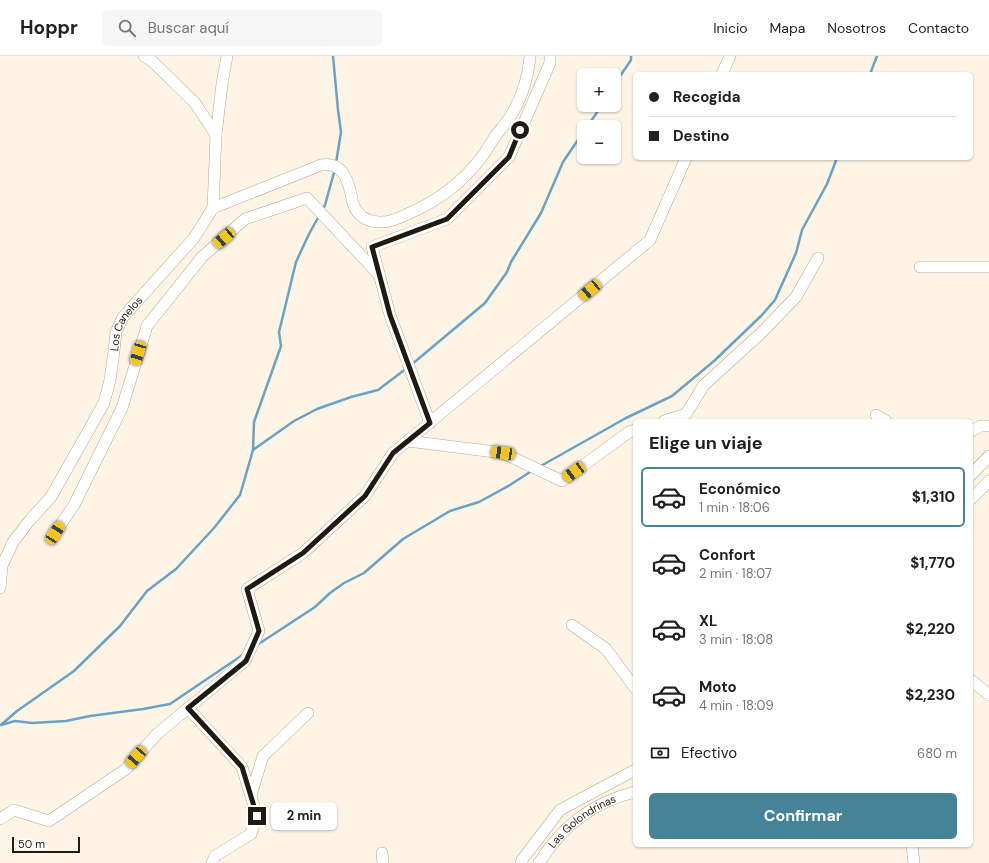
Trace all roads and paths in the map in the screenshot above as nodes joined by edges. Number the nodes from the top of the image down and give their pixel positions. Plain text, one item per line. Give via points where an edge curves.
1 (144, 56) edge
2 (227, 56) edge
3 (530, 56) edge
4 (550, 56) edge
5 (730, 56) edge
6 (723, 72) edge
7 (216, 135) junction
8 (685, 160) edge
9 (213, 208) junction
10 (818, 258) dead end
11 (920, 267) dead end
12 (989, 267) edge
13 (380, 276) junction
14 (876, 415) dead end
15 (670, 419) edge
16 (883, 419) edge
17 (430, 423) junction
18 (989, 426) edge
19 (973, 430) edge
20 (633, 431) edge
21 (408, 441) junction
22 (989, 448) edge
23 (987, 458) edge
24 (973, 473) edge
25 (989, 481) edge
26 (973, 497) edge
27 (55, 533) dead end
28 (0, 588) edge
29 (572, 625) dead end
30 (973, 682) edge
31 (633, 685) edge
32 (989, 695) edge
33 (188, 708) junction
34 (308, 712) dead end
35 (633, 771) edge
36 (633, 793) edge
37 (251, 795) junction
38 (0, 819) edge
39 (912, 847) edge
40 (212, 863) edge
41 (521, 863) edge
42 (539, 863) edge
43 (914, 863) edge

1 - 7 street via 195,103
2 - 7 street, Los Canelos
3 - 9 street via 523,90 509,119 463,178 417,210 390,221 365,219 354,207 344,174 337,167 325,164
4 - 13 street via 550,63 509,157 447,219 372,247
5 - 6 street
7 - 9 street, Los Canelos
8 - 17 street via 650,240
9 - 28 street, Los Canelos via 194,238 124,317 116,332 110,380 104,403 51,497 13,542 2,566
10 - 15 street via 796,297 704,385 686,414
11 - 12 street
13 - 17 street via 390,315
13 - 27 street via 306,198 245,220 202,257 147,326 122,408 74,505
14 - 16 street
17 - 21 street
18 - 19 street
20 - 21 street via 562,480 503,453
21 - 33 street via 393,453 359,502 303,553 247,589 259,631 246,661
22 - 23 street
23 - 24 street
25 - 26 street
29 - 31 street via 606,649
30 - 32 street
33 - 37 street via 242,767
33 - 38 street via 157,734 126,769 49,821 14,810
34 - 37 street via 263,756
35 - 41 street via 560,810
36 - 42 street, Las Golondrinas via 604,802 582,815 554,842
37 - 40 street via 257,816 251,834 216,856
39 - 43 street

